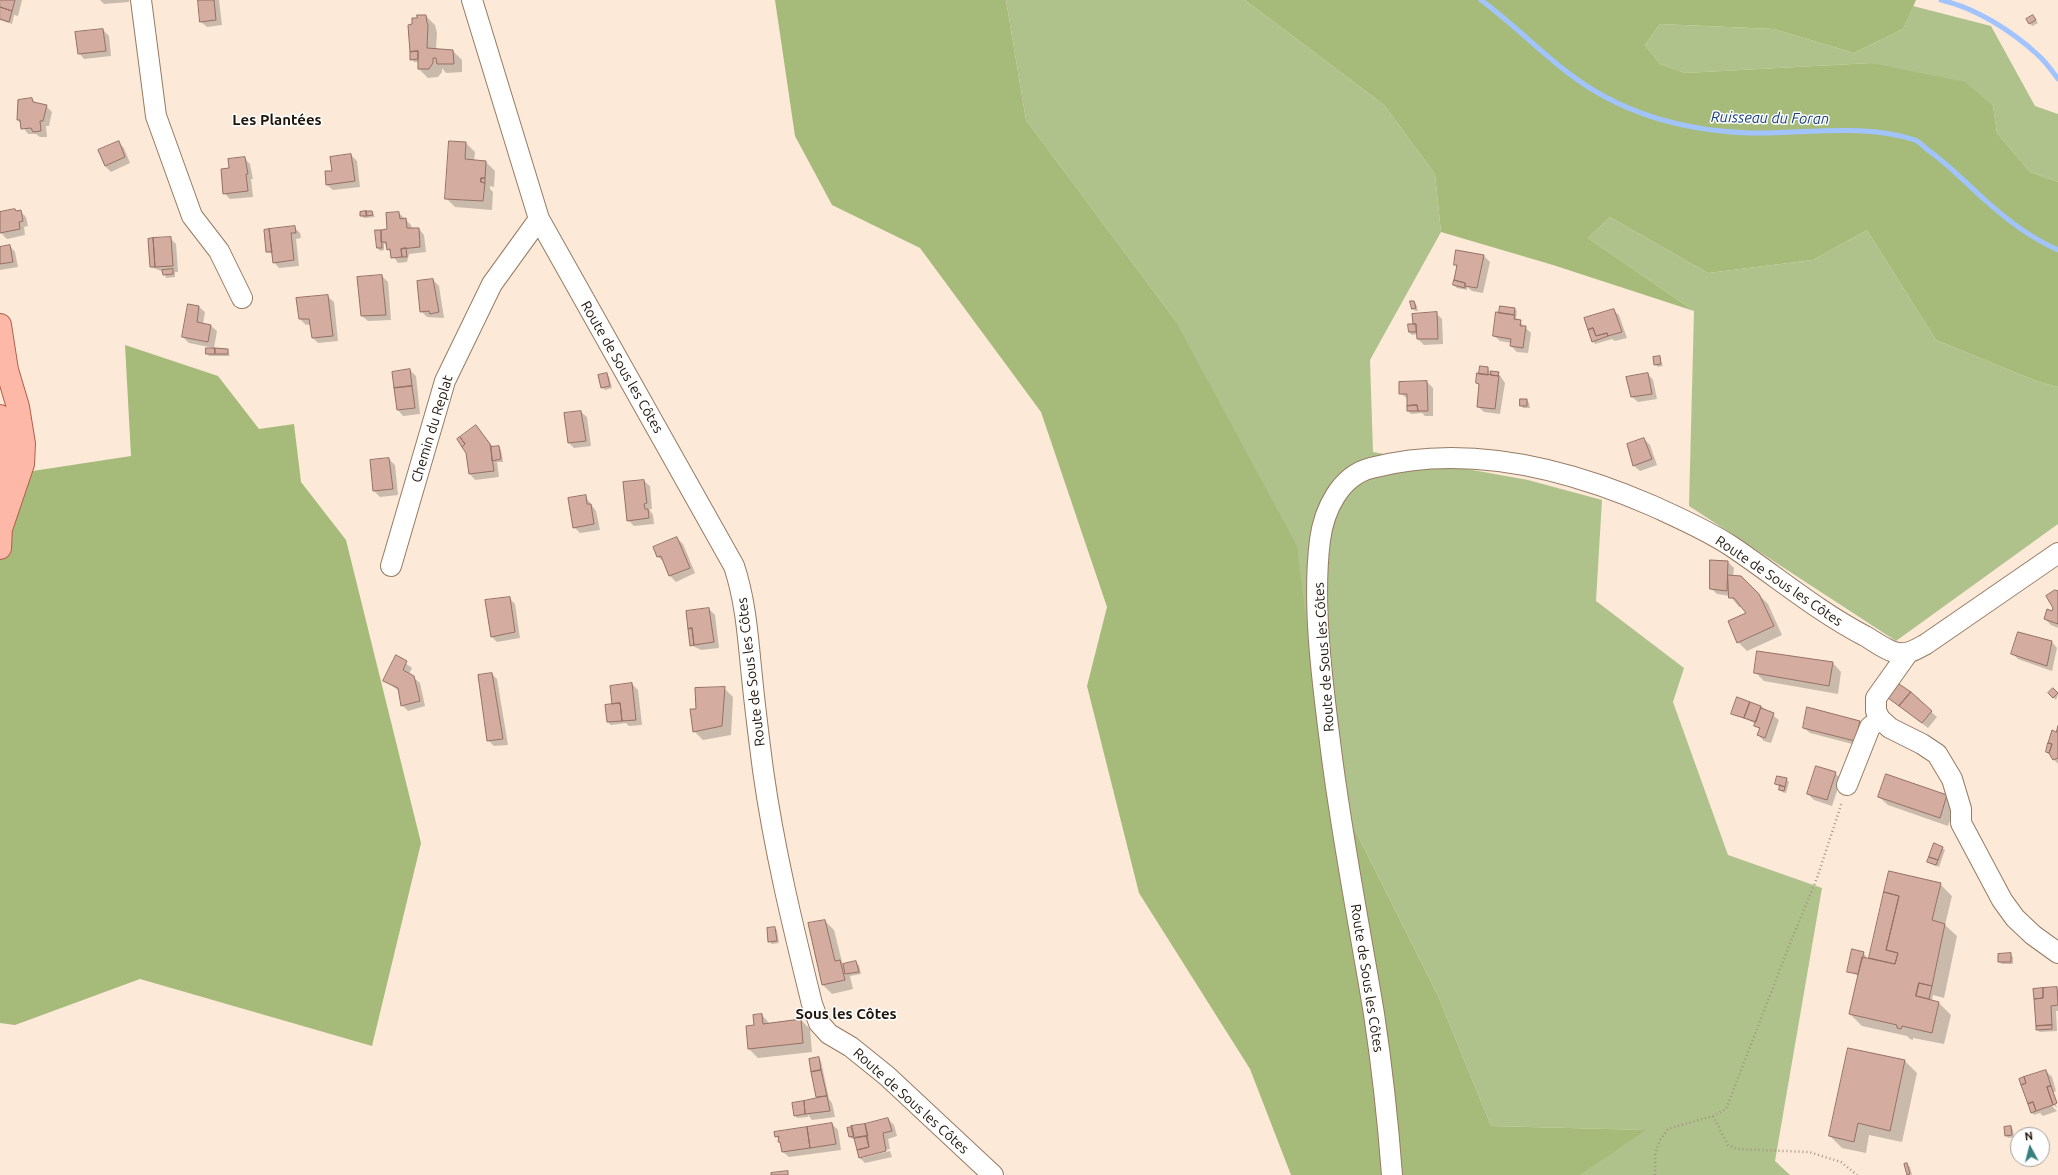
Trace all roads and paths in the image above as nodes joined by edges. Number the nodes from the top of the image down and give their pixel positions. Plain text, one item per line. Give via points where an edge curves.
1 (142, 0) edge
2 (472, 0) edge
3 (540, 219) junction
4 (242, 298) dead end
5 (0, 324) edge
6 (0, 416) edge
7 (2, 526) junction
8 (0, 548) edge
9 (2058, 553) edge
10 (391, 566) dead end
11 (1908, 653) junction
12 (1880, 719) junction
13 (1847, 785) joint
14 (2058, 953) edge
15 (1713, 1116) junction
16 (993, 1175) edge
17 (1392, 1175) edge
18 (1656, 1175) edge
19 (1857, 1175) edge

1 - 4 street via 156,116 192,216 219,252
2 - 3 street, Route de Sous les Côtes
3 - 10 street, Chemin du Replat via 492,284 445,380
3 - 16 street, Route de Sous les Côtes via 734,566 746,609 764,777 783,879 818,1023 829,1034 851,1047 887,1076
5 - 7 main road via 7,370 18,407 24,444 22,464
6 - 7 main road via 4,464
7 - 8 main road
9 - 11 street via 1926,644
11 - 12 street via 1876,698 1876,711
11 - 17 street, Route de Sous les Côtes via 1895,653 1838,622 1728,544 1707,532 1628,495 1584,480 1544,468 1457,457 1388,463 1363,470 1346,482 1333,497 1320,538 1319,617 1326,711 1338,804 1374,1018
12 - 13 street via 1870,727
12 - 14 street via 1890,728 1937,754 1958,794 1961,824 2002,900 2015,918
13 - 15 path via 1817,878 1726,1109
15 - 18 path via 1668,1129 1660,1140 1655,1154
15 - 19 path via 1728,1144 1738,1149 1809,1152 1841,1162

